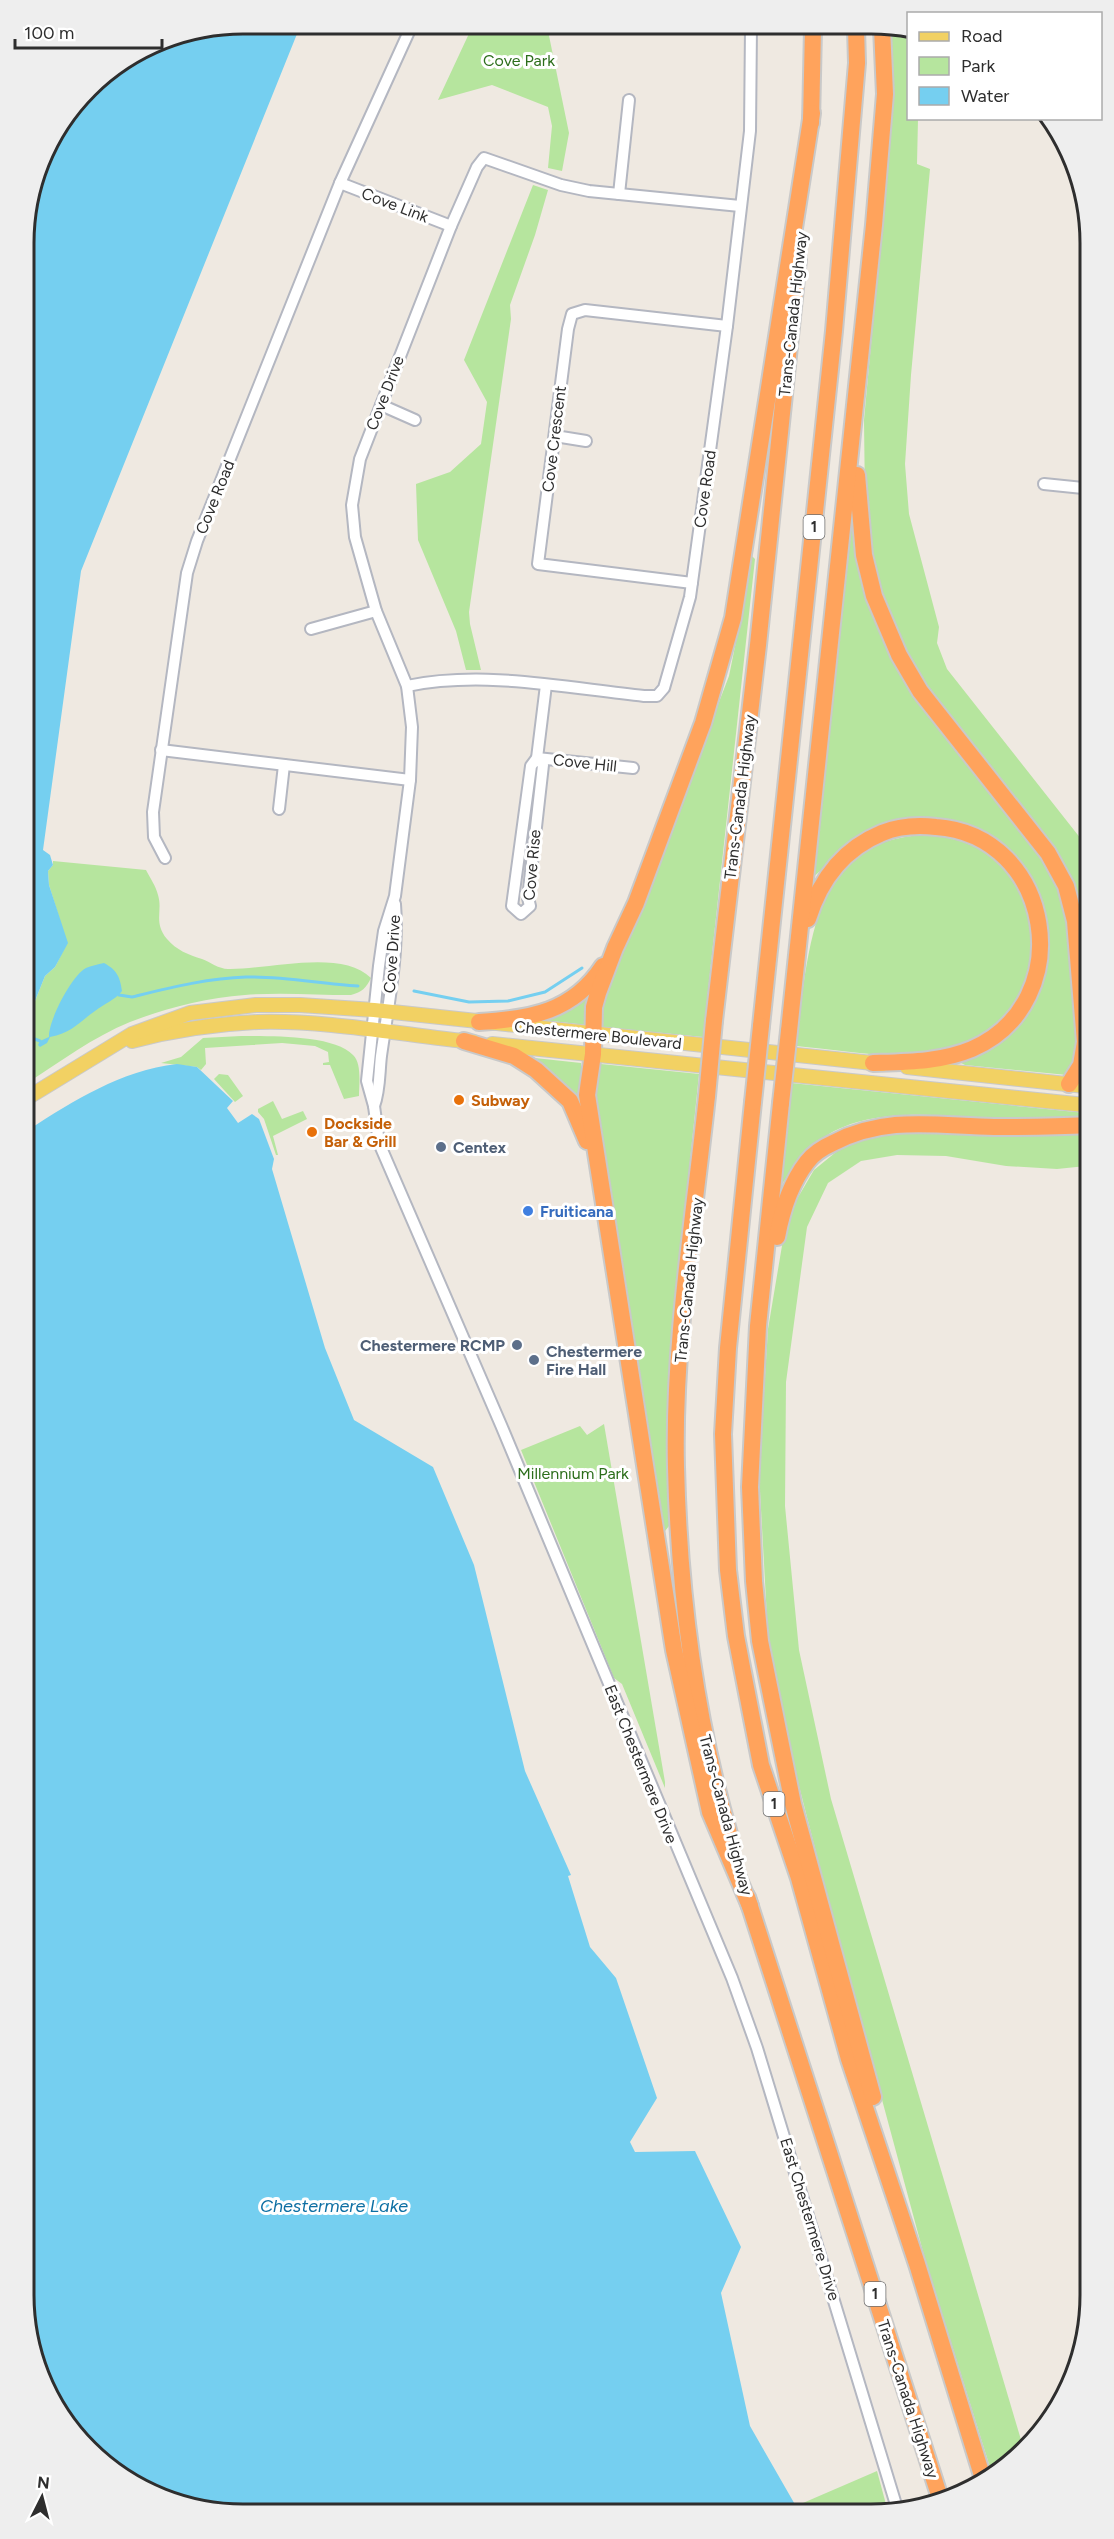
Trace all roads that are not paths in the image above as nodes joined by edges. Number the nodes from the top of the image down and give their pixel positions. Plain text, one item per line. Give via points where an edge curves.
1 (408, 34) edge
2 (751, 34) edge
3 (813, 34) edge
4 (856, 34) edge
5 (882, 35) edge
6 (629, 100) dead end
7 (812, 113) junction
8 (340, 183) junction
9 (619, 194) junction
10 (740, 206) junction
11 (451, 226) junction
12 (727, 326) junction
13 (381, 405) junction
14 (415, 420) dead end
15 (855, 423) junction
16 (555, 436) junction
17 (586, 441) dead end
18 (1044, 484) dead end
19 (1080, 488) edge
20 (692, 583) junction
21 (376, 611) junction
22 (311, 629) dead end
23 (546, 685) junction
24 (407, 686) junction
25 (161, 750) junction
26 (537, 758) junction
27 (284, 765) junction
28 (633, 768) dead end
29 (410, 780) junction
30 (279, 809) dead end
31 (165, 858) dead end
32 (615, 948) junction
33 (796, 964) junction
34 (1080, 974) edge
35 (380, 1011) junction
36 (479, 1022) junction
37 (378, 1031) junction
38 (593, 1035) junction
39 (464, 1041) junction
40 (118, 1044) junction
41 (592, 1054) junction
42 (873, 1063) junction
43 (832, 1079) junction
44 (1077, 1085) edge
45 (35, 1094) edge
46 (1080, 1104) edge
47 (1080, 1125) edge
48 (598, 1167) junction
49 (758, 1326) junction
50 (750, 1906) junction
51 (936, 2326) junction
52 (981, 2472) edge
53 (938, 2493) edge
54 (896, 2503) edge

1 - 8 street, Cove Road
2 - 10 street, Cove Road via 750,131
3 - 7 highway, Trans-Canada Highway / 1
4 - 51 highway, 1, bridge via 834,331 728,1348 723,1434 728,1570 736,1636 761,1765 799,1878 849,2059
5 - 15 highway via 885,94
6 - 9 street
7 - 32 highway via 733,618 704,723
7 - 50 highway, Trans-Canada Highway / 1, bridge via 788,364 714,1021 678,1400 676,1466 683,1602 693,1677 713,1780
8 - 11 street, Cove Link
8 - 25 street, Cove Road via 190,562 183,586
9 - 10 street, Cove Drive
9 - 11 street, Cove Drive via 561,185 484,158
10 - 12 street, Cove Road
11 - 13 street, Cove Drive
12 - 16 street, Cove Crescent via 585,310 572,314
12 - 20 street, Cove Road
13 - 14 street
13 - 21 street, Cove Drive via 360,459 352,506 355,537
15 - 33 highway
15 - 34 highway via 864,555 881,615 920,691 1058,869 1075,921
16 - 17 street
16 - 20 street, Cove Crescent via 538,564
18 - 19 street
20 - 23 street, Cove Road via 669,673 657,696
21 - 22 street
21 - 24 street, Cove Drive
23 - 24 street, Cove Road via 461,679
23 - 26 street, Cove Rise
24 - 29 street, Cove Drive via 412,728
25 - 27 street
25 - 31 street, Cove Road via 153,813 154,837
26 - 26 street, Cove Rise via 531,766 512,906 521,914 530,906 543,765
26 - 28 street, Cove Hill
27 - 29 street
27 - 30 street
29 - 35 street, Cove Drive via 395,896 384,931
32 - 36 highway via 587,986 563,1004 519,1020
32 - 38 highway via 594,1007
33 - 42 highway via 811,907 825,878 853,848 889,830 927,826 965,832 998,852 1021,877 1036,905 1040,954 1033,987 1014,1018 990,1038 957,1054 915,1062
33 - 49 highway, bridge
35 - 36 main road, Chestermere Boulevard
35 - 37 street, Cove Drive
35 - 40 main road, Chestermere Boulevard via 300,1005 211,1009 146,1027
36 - 38 main road, Chestermere Boulevard
37 - 39 main road, Chestermere Boulevard
37 - 40 main road, Chestermere Boulevard via 253,1023 172,1030
37 - 54 street, East Chestermere Drive via 367,1081 380,1143 732,1978
38 - 41 highway
38 - 42 main road, Chestermere Boulevard
39 - 41 main road, Chestermere Boulevard
39 - 48 highway via 514,1056 570,1101
40 - 45 main road, Chestermere Boulevard
41 - 43 main road, Chestermere Boulevard
41 - 48 highway via 587,1095
42 - 44 main road, Chestermere Boulevard
43 - 44 main road via 894,1079 1041,1091
43 - 46 main road, Chestermere Boulevard
47 - 49 highway via 902,1123 872,1127 828,1145 808,1160 782,1210
48 - 50 highway via 674,1650 710,1812
49 - 51 highway via 750,1486 760,1641 793,1804
50 - 53 highway, Trans-Canada Highway / 1
51 - 52 highway, 1

